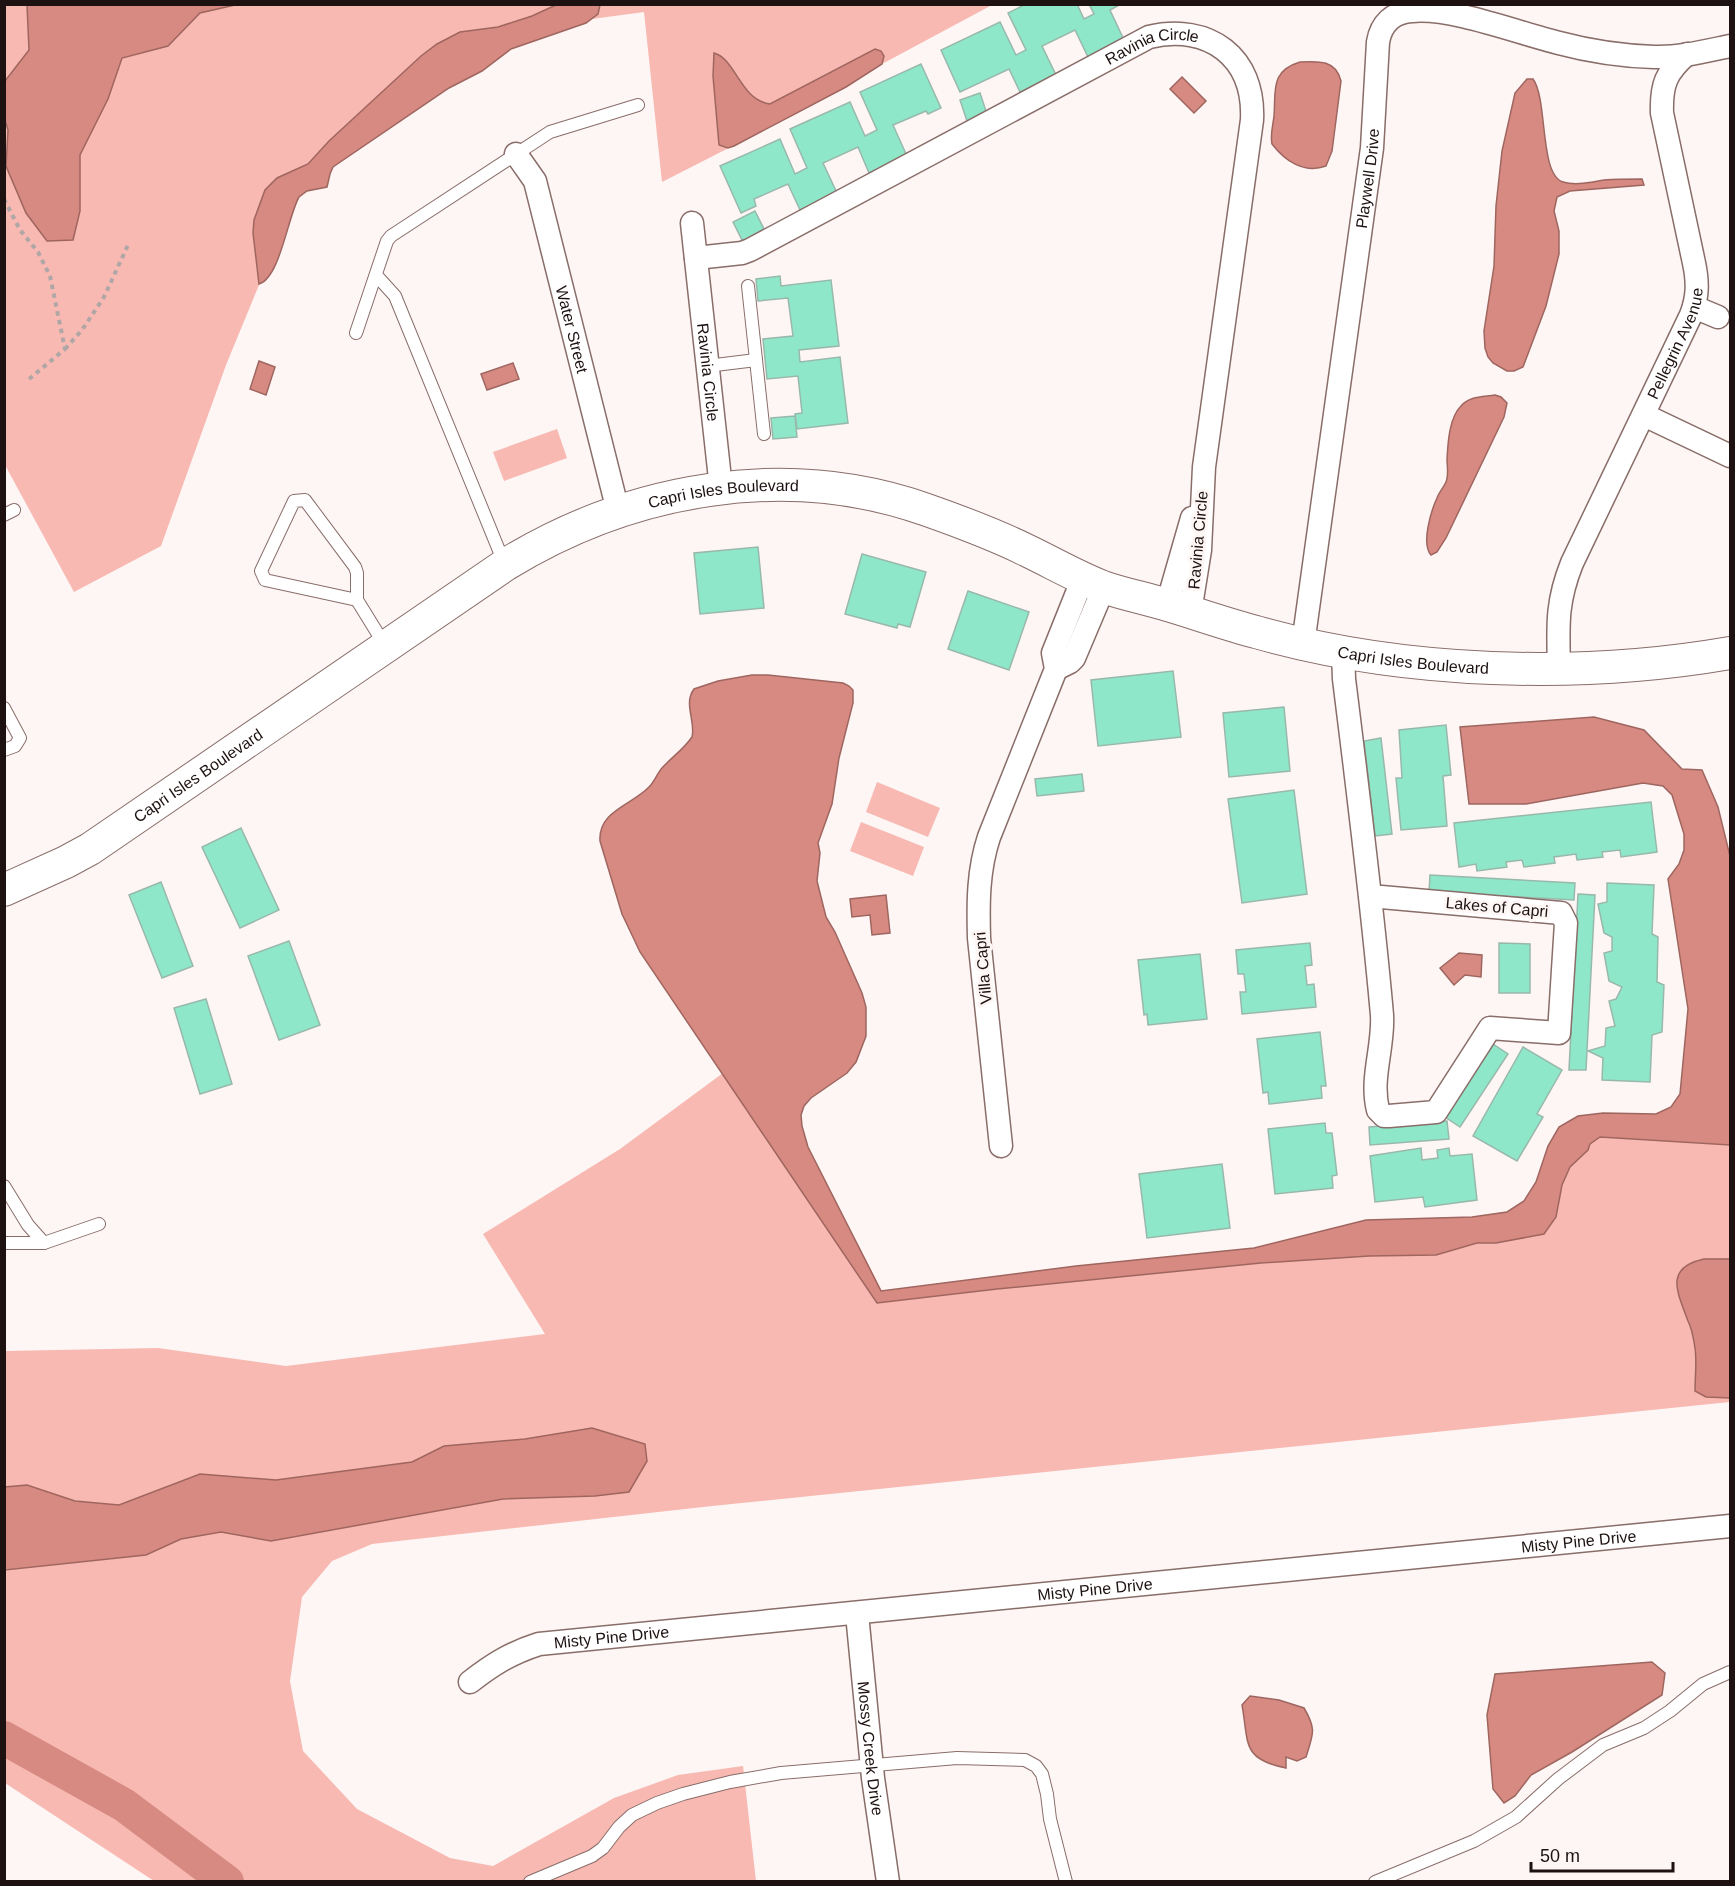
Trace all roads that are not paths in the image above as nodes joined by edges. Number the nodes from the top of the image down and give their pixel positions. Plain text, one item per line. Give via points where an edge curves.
1 (1731, 46) edge
2 (1687, 54) junction
3 (638, 105) dead end
4 (516, 154) junction
5 (692, 223) dead end
6 (696, 258) junction
7 (376, 275) junction
8 (748, 286) dead end
9 (1694, 307) junction
10 (1718, 317) dead end
11 (356, 333) dead end
12 (756, 360) junction
13 (707, 366) junction
14 (1644, 415) junction
15 (764, 434) dead end
16 (1731, 456) edge
17 (721, 488) junction
18 (618, 511) junction
19 (505, 565) junction
20 (1093, 583) junction
21 (357, 600) junction
22 (1179, 608) junction
23 (1303, 644) junction
24 (387, 648) junction
25 (1343, 652) junction
26 (1731, 653) edge
27 (1559, 669) junction
28 (4, 708) edge
29 (4, 750) edge
30 (4, 890) edge
31 (1370, 896) junction
32 (1001, 1146) dead end
33 (4, 1186) edge
34 (99, 1224) dead end
35 (44, 1243) junction
36 (4, 1244) edge
37 (1731, 1526) edge
38 (857, 1614) junction
39 (1731, 1672) edge
40 (470, 1682) dead end
41 (872, 1764) junction
42 (530, 1881) edge
43 (888, 1881) edge
44 (1066, 1881) edge
45 (1375, 1881) edge

1 - 2 street
2 - 9 street, Pellegrin Avenue via 1666,77 1661,103 1697,278
2 - 23 street, Playwell Drive via 1655,57 1589,49 1424,11 1399,14 1383,26 1378,42 1372,148
3 - 4 lane via 550,132
4 - 7 lane via 391,236
4 - 18 street, Water Street via 536,181
5 - 6 street, Ravinia Circle
6 - 13 street, Ravinia Circle
6 - 22 street, Ravinia Circle via 750,250 1149,37 1187,33 1209,39 1226,51 1248,84 1252,108 1204,467 1185,544
7 - 11 lane
7 - 19 lane via 395,296
8 - 12 lane
9 - 10 street
9 - 14 street, Pellegrin Avenue
12 - 13 lane
12 - 15 lane
13 - 17 street, Ravinia Circle
14 - 16 street
14 - 27 street, Pellegrin Avenue via 1564,582 1557,618
17 - 18 street, Capri Isles Boulevard via 669,496
17 - 20 street, Capri Isles Boulevard via 812,487 905,503 1025,549
18 - 19 street, Capri Isles Boulevard via 558,536
19 - 24 street, Capri Isles Boulevard
20 - 22 street, Capri Isles Boulevard
20 - 32 street, Villa Capri via 1053,653 1056,669 983,854 979,938
21 - 21 lane via 265,580 261,571 294,501 305,500 355,567
21 - 24 lane
22 - 23 street, Capri Isles Boulevard
23 - 25 street, Capri Isles Boulevard
24 - 30 street, Capri Isles Boulevard via 90,849
25 - 27 street, Capri Isles Boulevard via 1454,664
25 - 31 street, Lakes of Capri
26 - 27 street, Capri Isles Boulevard
28 - 29 lane via 20,738 15,746
31 - 31 street, Lakes of Capri via 1382,1018 1375,1077 1380,1113 1389,1116 1436,1112 1490,1028 1559,1033 1566,923 1561,913
33 - 35 lane
34 - 35 lane
35 - 36 lane
37 - 38 street, Misty Pine Drive
38 - 40 street, Misty Pine Drive via 539,1644 493,1664
38 - 41 street, Mossy Creek Drive
39 - 45 lane via 1703,1684 1644,1728 1603,1745 1516,1817 1474,1841
41 - 42 lane via 782,1773 683,1794 632,1815 592,1856
41 - 43 street, Mossy Creek Drive
41 - 44 lane via 957,1758 1025,1760 1036,1766 1047,1794

